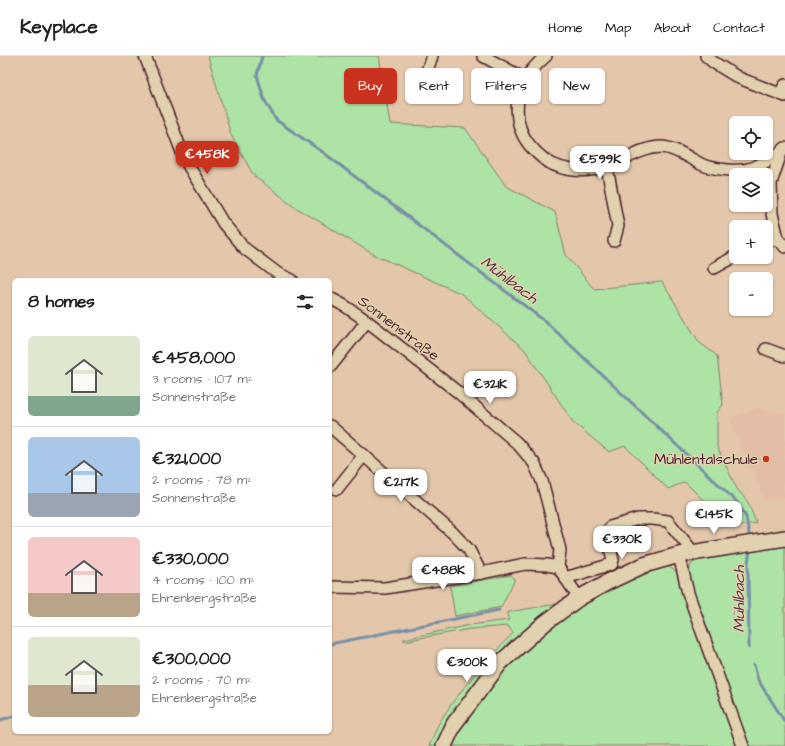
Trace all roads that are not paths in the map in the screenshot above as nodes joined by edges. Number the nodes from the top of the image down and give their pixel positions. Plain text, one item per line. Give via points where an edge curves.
1 (145, 56) edge
2 (432, 56) edge
3 (483, 56) edge
4 (546, 56) edge
5 (706, 56) edge
6 (428, 68) edge
7 (504, 68) edge
8 (533, 68) edge
9 (783, 92) edge
10 (517, 104) edge
11 (783, 151) edge
12 (607, 167) junction
13 (751, 168) edge
14 (773, 169) edge
15 (729, 170) edge
16 (772, 212) edge
17 (778, 238) junction
18 (773, 240) edge
19 (614, 241) dead end
20 (785, 247) edge
21 (729, 260) edge
22 (714, 268) dead end
23 (288, 278) edge
24 (332, 299) edge
25 (367, 321) junction
26 (766, 350) dead end
27 (785, 356) edge
28 (332, 365) edge
29 (332, 428) edge
30 (364, 456) junction
31 (337, 489) dead end
32 (785, 538) edge
33 (686, 554) junction
34 (558, 567) junction
35 (481, 573) junction
36 (565, 578) junction
37 (332, 586) edge
38 (579, 598) junction
39 (444, 746) edge
40 (743, 746) edge

1 - 23 street via 185,160 223,223 244,248
2 - 6 street
3 - 7 street
4 - 8 street
5 - 9 street via 739,78
10 - 12 street via 521,130 525,139 545,161 573,171
11 - 13 street
11 - 14 street
12 - 15 street via 649,148 663,147 675,150 705,166
12 - 19 street via 618,226
16 - 17 street
17 - 18 street
17 - 20 street
21 - 22 street
24 - 25 street, Sonnenstraße
25 - 28 street
25 - 34 street, Sonnenstraße via 459,393 517,443 534,463 542,481 560,550
26 - 27 street
29 - 30 street
30 - 31 street
30 - 35 street via 453,533 470,550
32 - 33 street
33 - 36 street via 668,521 638,519 610,527 607,534 612,564
33 - 38 street via 644,565
33 - 40 street via 688,593
34 - 35 street via 524,564
34 - 36 street
35 - 37 street via 386,588
36 - 38 street
38 - 39 street via 545,623 500,663 454,724

